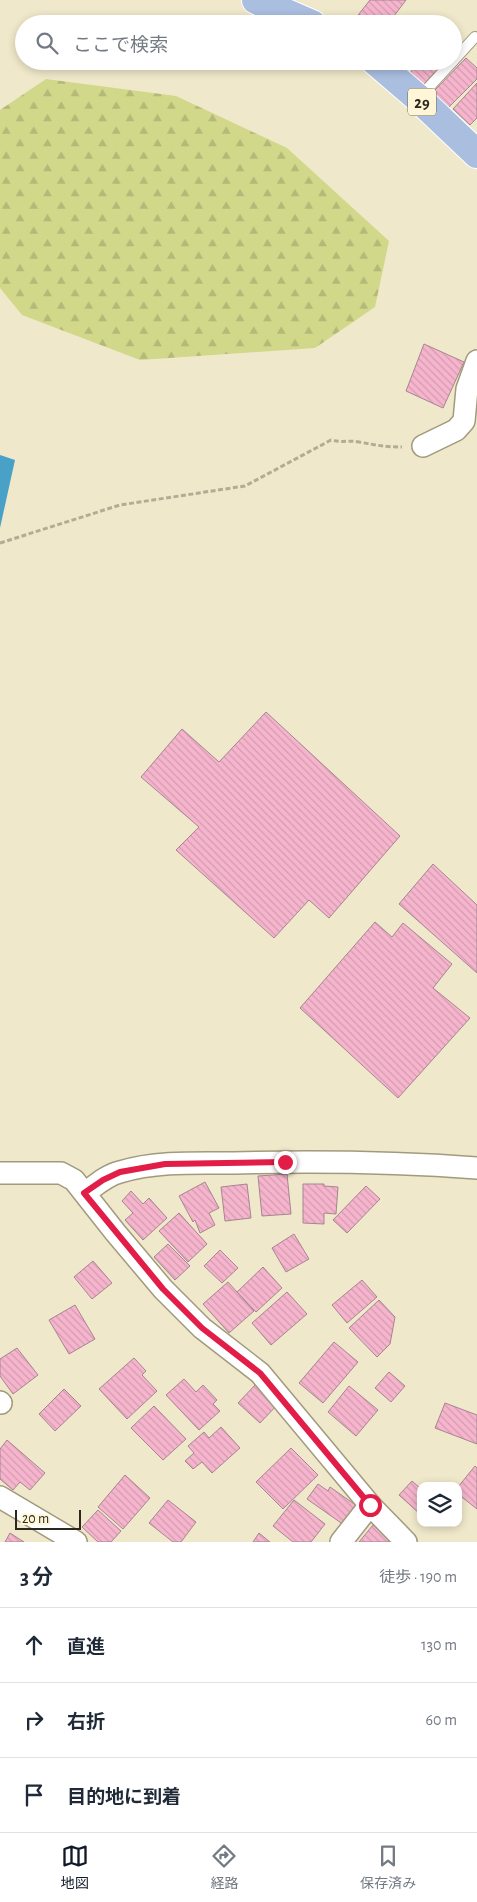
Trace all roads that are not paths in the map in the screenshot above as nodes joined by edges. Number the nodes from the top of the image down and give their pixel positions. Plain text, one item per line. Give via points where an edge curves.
1 (256, 0) edge
2 (291, 15) edge
3 (475, 38) dead end
4 (462, 52) edge
5 (385, 70) edge
6 (444, 70) edge
7 (418, 98) junction
8 (472, 149) edge
9 (477, 360) edge
10 (422, 446) road end
11 (477, 1168) edge
12 (0, 1173) edge
13 (84, 1193) junction
14 (0, 1497) edge
15 (370, 1505) junction
16 (66, 1539) edge
17 (341, 1542) edge
18 (406, 1542) edge

1 - 2 main road
3 - 4 lane
5 - 7 main road, 29
6 - 7 lane
7 - 8 main road, 29
9 - 10 street via 467,389 464,421 456,430
11 - 13 street via 285,1162 165,1164 120,1172
12 - 13 street via 61,1173 74,1180
13 - 15 street via 163,1289 202,1328 260,1373
14 - 16 street
15 - 17 street
15 - 18 street

